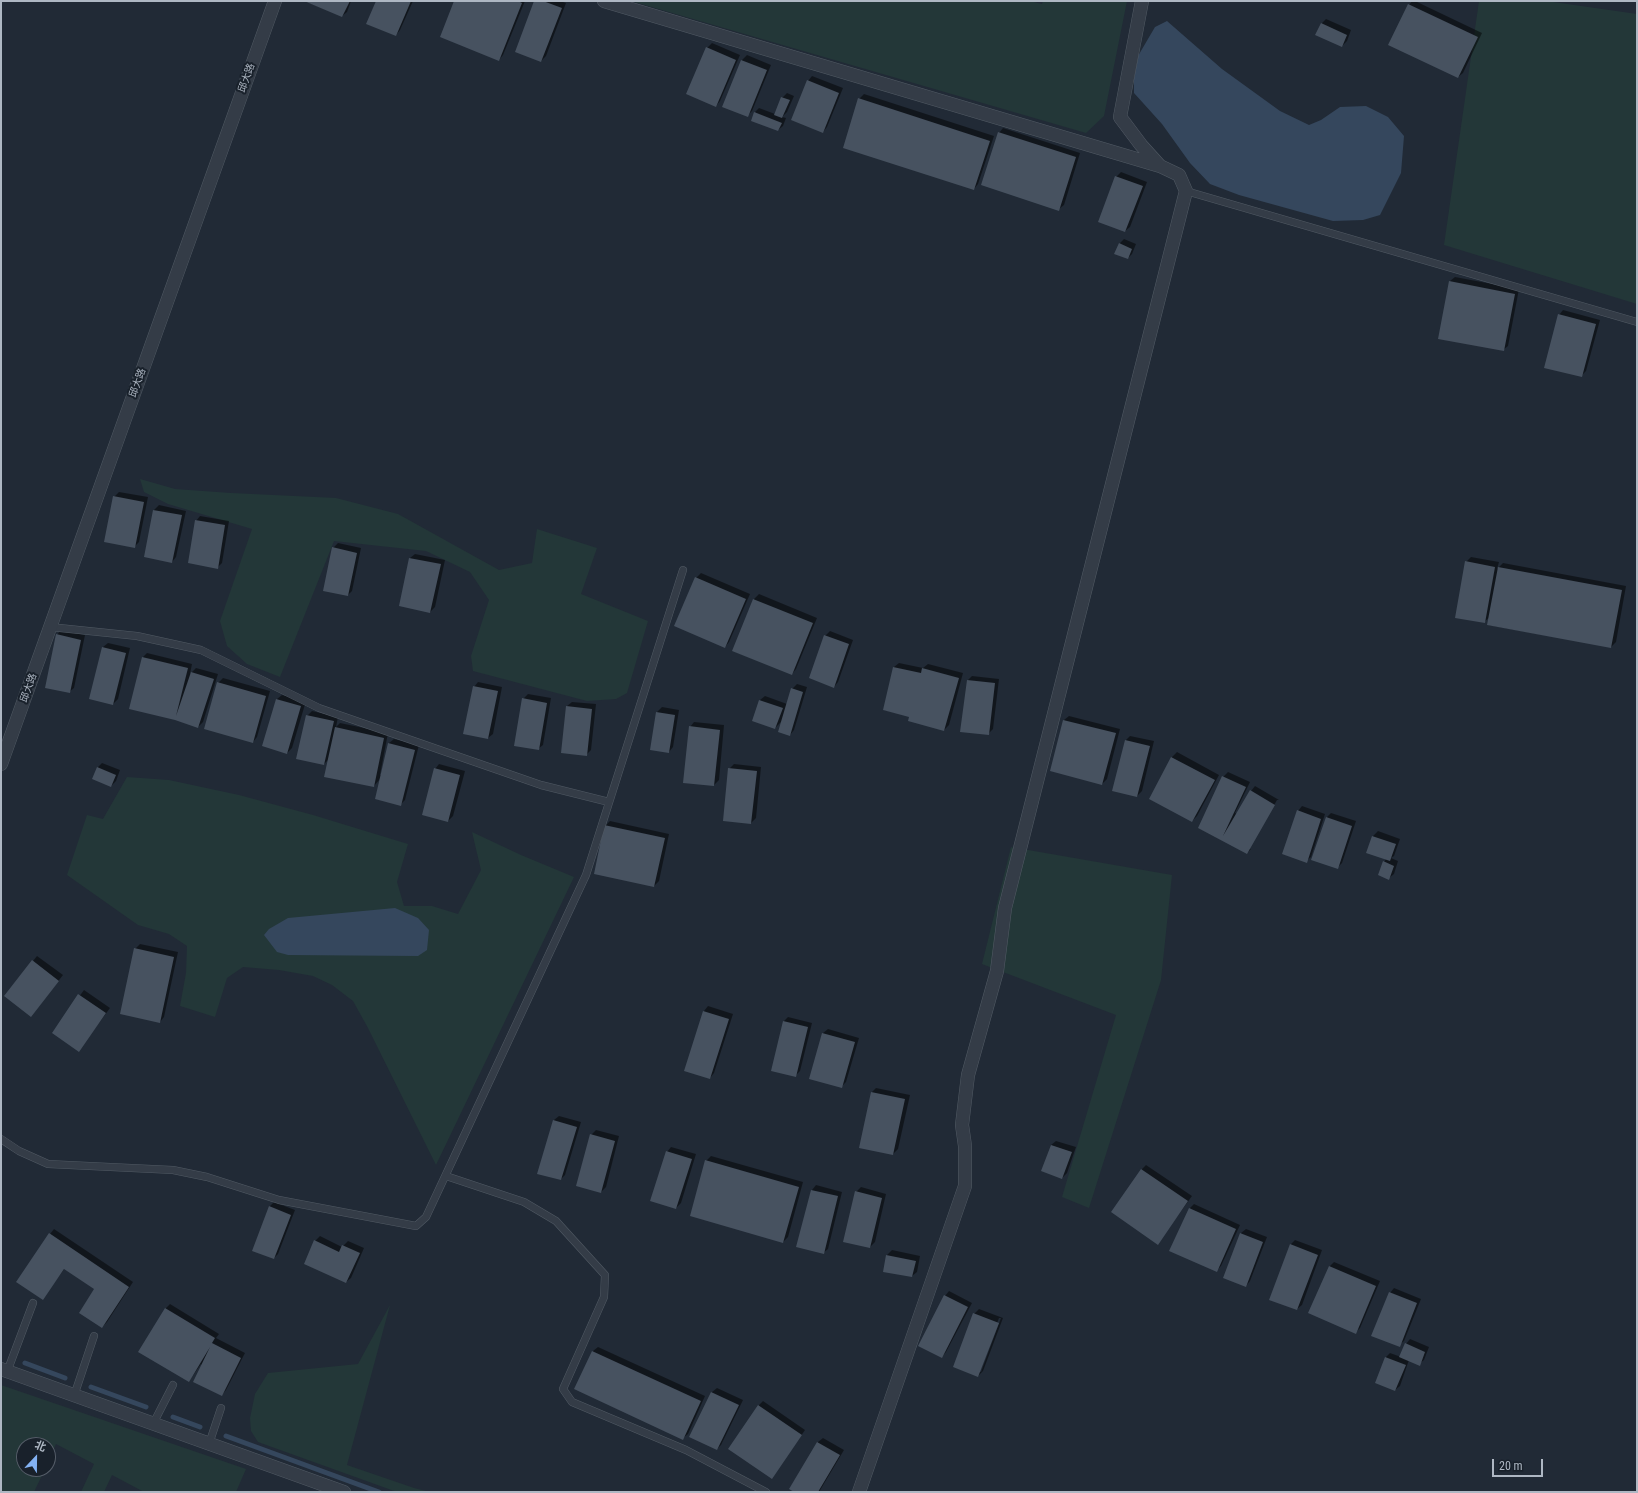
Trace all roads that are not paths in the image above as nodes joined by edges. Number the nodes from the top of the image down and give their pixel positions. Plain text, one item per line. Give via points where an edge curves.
1 (275, 1) edge
2 (604, 1) edge
3 (1142, 1) edge
4 (1160, 166) junction
5 (1186, 191) junction
6 (1637, 322) edge
7 (683, 570) dead end
8 (50, 627) junction
9 (1, 764) edge
10 (609, 802) junction
11 (1, 1139) edge
12 (446, 1176) junction
13 (33, 1303) dead end
14 (94, 1336) dead end
15 (4, 1370) edge
16 (173, 1385) dead end
17 (74, 1396) junction
18 (221, 1408) dead end
19 (153, 1424) junction
20 (209, 1444) junction
21 (344, 1492) edge
22 (766, 1492) edge
23 (859, 1492) edge

1 - 8 street, 邱大路
2 - 4 street
3 - 4 street via 1120,117 1140,145
4 - 5 street via 1178,175
5 - 6 lane
5 - 23 street via 1007,900 997,971 968,1075 962,1126 965,1186
7 - 10 lane
8 - 9 street, 邱大路
8 - 10 lane via 137,636 201,650 319,708 541,785
10 - 12 lane via 586,875
11 - 12 lane via 19,1151 48,1164 173,1170 207,1177 279,1200 416,1226 426,1217
12 - 22 lane via 524,1202 556,1222 605,1275 604,1297 563,1389 572,1402 686,1450
13 - 15 lane
14 - 17 lane
15 - 17 street
16 - 19 lane
17 - 19 street
18 - 20 lane
19 - 20 street
20 - 21 street

